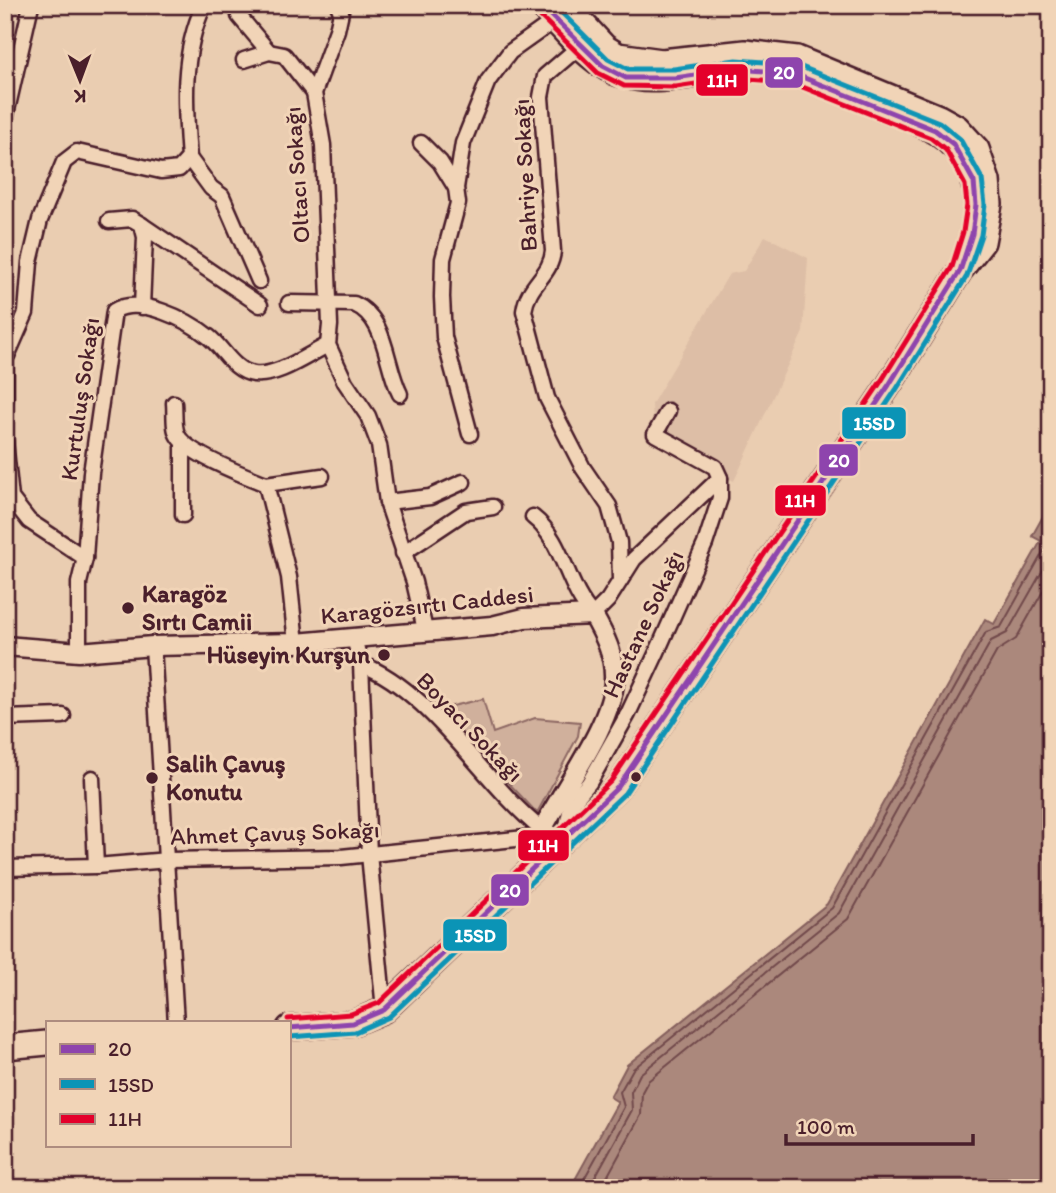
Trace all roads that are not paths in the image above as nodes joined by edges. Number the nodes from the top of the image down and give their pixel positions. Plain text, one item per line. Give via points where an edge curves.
1 (31, 5) edge
2 (204, 5) edge
3 (338, 5) edge
4 (554, 10) edge
5 (239, 16) dead end
6 (580, 46) junction
7 (269, 52) junction
8 (244, 60) dead end
9 (314, 93) junction
10 (5, 119) edge
11 (421, 143) dead end
12 (189, 158) junction
13 (456, 188) junction
14 (109, 221) dead end
15 (142, 225) junction
16 (960, 271) junction
17 (259, 281) dead end
18 (289, 303) dead end
19 (328, 303) junction
20 (260, 305) dead end
21 (142, 307) junction
22 (328, 345) junction
23 (6, 355) edge
24 (400, 394) dead end
25 (5, 400) edge
26 (174, 402) dead end
27 (667, 411) dead end
28 (470, 434) dead end
29 (5, 441) edge
30 (183, 443) junction
31 (321, 476) dead end
32 (720, 478) junction
33 (463, 482) dead end
34 (266, 484) junction
35 (387, 502) junction
36 (493, 507) dead end
37 (183, 515) dead end
38 (533, 517) dead end
39 (403, 552) junction
40 (85, 558) junction
41 (620, 580) junction
42 (593, 615) junction
43 (425, 630) junction
44 (354, 638) junction
45 (296, 643) junction
46 (5, 646) edge
47 (153, 646) junction
48 (79, 652) junction
49 (361, 664) junction
50 (63, 716) dead end
51 (5, 718) edge
52 (92, 778) dead end
53 (589, 783) junction
54 (591, 814) junction
55 (542, 830) junction
56 (563, 843) junction
57 (369, 854) junction
58 (168, 860) junction
59 (96, 866) junction
60 (5, 868) edge
61 (384, 1010) junction
62 (176, 1021) edge
63 (290, 1028) edge
64 (46, 1043) edge
65 (5, 1046) edge

1 - 10 street
2 - 12 street via 190,46 184,98
3 - 9 street, Oltacı Sokağı via 337,30
4 - 6 main road
4 - 13 street via 510,52 488,81 463,143
4 - 16 main road via 618,55 662,61 746,51 797,58 957,127 977,149 990,204 983,242
5 - 7 street
6 - 16 main road via 626,78 675,78 736,69 792,73 935,130 953,144 974,182 972,234
6 - 41 street, Bahriye Sokağı via 545,76 541,97 553,251 552,261 534,282 524,311 547,398 583,468 609,506 619,542
7 - 8 street
7 - 9 street via 284,55
9 - 19 street, Oltacı Sokağı via 323,145
11 - 13 street
12 - 17 street via 222,196
12 - 23 street via 179,169 161,171 77,152 64,162 40,220 30,262 26,313
13 - 28 street via 458,203 443,258 444,337
14 - 15 street via 132,219
15 - 20 street
15 - 21 street
16 - 54 main road via 889,385 618,787
18 - 19 street
19 - 22 street, Oltacı Sokağı
19 - 24 street via 354,304 383,333 390,375
21 - 22 street via 187,322 211,338 238,368 251,373 268,374
21 - 40 street, Kurtuluş Sokağı via 121,306 114,311 91,474
22 - 35 street, Oltacı Sokağı via 379,445
23 - 25 street
26 - 30 street via 176,434
27 - 32 street via 655,434 715,467
29 - 40 street via 11,498 29,521
30 - 34 street via 229,470
30 - 37 street
31 - 34 street
32 - 41 street via 634,559
32 - 53 street, Hastane Sokağı via 720,498 705,544 628,714
33 - 35 street via 430,497
34 - 45 street via 289,577
35 - 39 street, Oltacı Sokağı
36 - 39 street via 466,511
38 - 42 street via 550,536 582,603
39 - 43 street, Oltacı Sokağı
40 - 48 street, Kurtuluş Sokağı via 79,583
41 - 42 street
42 - 43 street, Karagözsırtı Caddesi
42 - 55 street via 608,644 614,683 607,712
43 - 44 street, Karagözsırtı Caddesi
44 - 45 street, Karagözsırtı Caddesi
44 - 49 street
45 - 47 street, Karagözsırtı Caddesi
46 - 48 street, Karagözsırtı Caddesi
47 - 48 street, Karagözsırtı Caddesi
47 - 58 street
49 - 55 street, Boyacı Sokağı via 401,687
49 - 57 street
50 - 51 street
52 - 59 street
53 - 54 street
53 - 56 street, Hastane Sokağı via 572,803
54 - 56 main road
55 - 56 street
55 - 57 street, Ahmet Çavuş Sokağı via 535,838
56 - 61 main road
57 - 58 street, Ahmet Çavuş Sokağı
57 - 61 street
58 - 59 street, Ahmet Çavuş Sokağı
58 - 62 street
59 - 60 street, Ahmet Çavuş Sokağı
61 - 63 main road via 353,1023
64 - 65 main road

